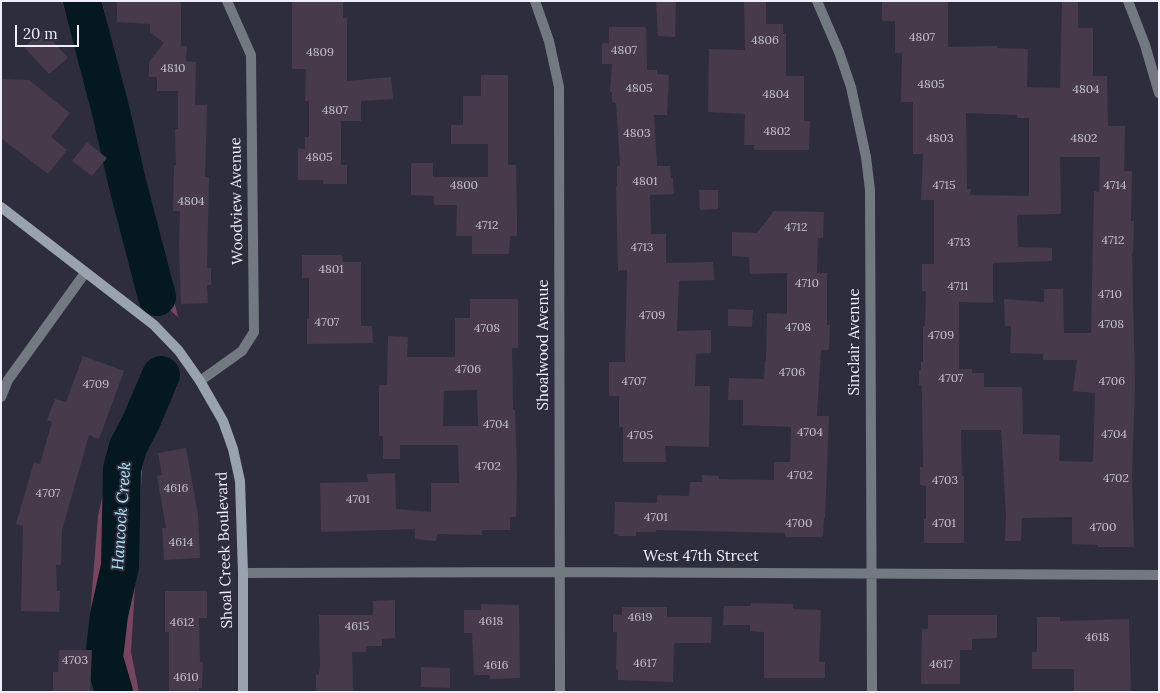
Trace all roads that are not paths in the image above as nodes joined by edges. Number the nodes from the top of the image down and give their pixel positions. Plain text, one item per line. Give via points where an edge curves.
1 (227, 1) edge
2 (535, 1) edge
3 (817, 1) edge
4 (1128, 1) edge
5 (1159, 93) edge
6 (1, 207) edge
7 (85, 273) junction
8 (200, 381) junction
9 (1, 397) edge
10 (559, 572) junction
11 (243, 573) junction
12 (871, 574) junction
13 (1159, 575) edge
14 (243, 692) edge
15 (560, 692) edge
16 (872, 692) edge

1 - 8 street, Woodview Avenue via 251,55 254,332 242,351
2 - 10 street, Shoalwood Avenue via 559,87
3 - 12 street, Sinclair Avenue via 840,52 850,87 859,120 870,190
4 - 5 street
6 - 7 street, Shoal Creek Boulevard
7 - 8 street, Shoal Creek Boulevard via 154,325 179,351
7 - 9 street via 8,380
8 - 11 street, Shoal Creek Boulevard via 223,421 233,449 240,481
10 - 11 street, West 47th Street
10 - 12 street, West 47th Street
10 - 15 street, Shoalwood Avenue
11 - 14 street, Shoal Creek Boulevard
12 - 13 street, West 47th Street
12 - 16 street, Sinclair Avenue

